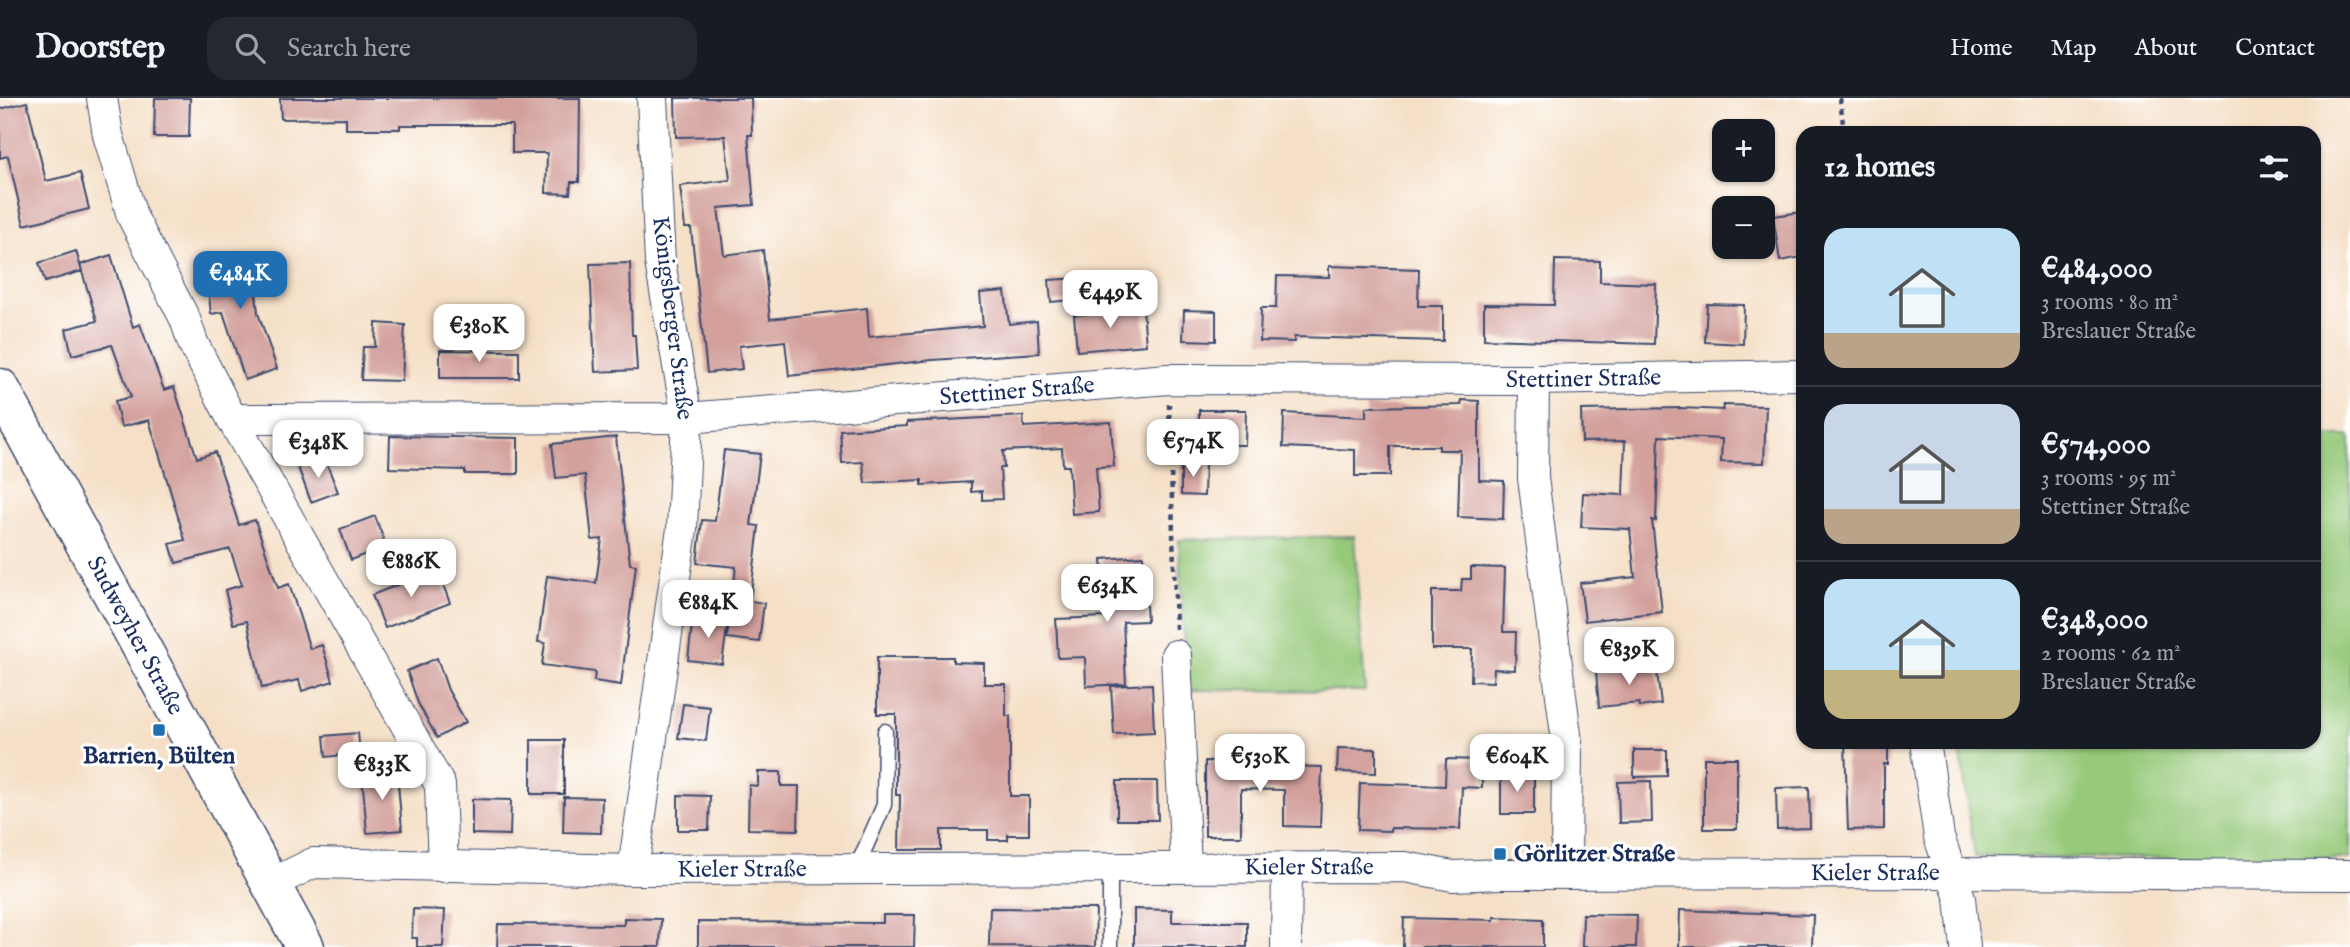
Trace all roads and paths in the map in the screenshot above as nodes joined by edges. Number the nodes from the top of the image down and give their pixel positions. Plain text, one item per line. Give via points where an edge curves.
1 (102, 98) edge
2 (652, 98) edge
3 (1840, 98) edge
4 (1843, 126) edge
5 (1796, 375) edge
6 (1168, 379) junction
7 (1534, 380) junction
8 (0, 388) edge
9 (687, 418) junction
10 (232, 419) junction
11 (1177, 655) joint
12 (885, 731) dead end
13 (1926, 749) edge
14 (443, 867) junction
15 (1186, 867) junction
16 (1110, 868) junction
17 (856, 869) junction
18 (1287, 869) junction
19 (633, 870) junction
20 (1951, 873) junction
21 (1566, 874) junction
22 (2350, 875) edge
23 (271, 884) junction
24 (304, 947) edge
25 (1110, 947) edge
26 (1286, 947) edge
27 (1965, 947) edge

1 - 10 street via 132,216
2 - 9 street, Königsberger Straße via 660,262
3 - 4 path
5 - 7 street, Stettiner Straße
6 - 7 street, Stettiner Straße
6 - 9 street, Stettiner Straße
6 - 11 path
7 - 21 street via 1533,478 1567,742
8 - 23 main road, Sudweyher Straße
9 - 10 street, Stettiner Straße
9 - 19 street, Königsberger Straße via 682,529
10 - 14 street via 440,785
11 - 15 street
12 - 17 lane via 884,805
13 - 20 street via 1939,837
14 - 19 street, Kieler Straße
14 - 23 street, Kieler Straße via 313,863
15 - 16 street, Kieler Straße
15 - 18 street, Kieler Straße
16 - 17 street, Kieler Straße
16 - 25 lane
17 - 19 street, Kieler Straße
18 - 21 street, Kieler Straße via 1405,867 1453,876
18 - 26 street
20 - 21 street, Kieler Straße
20 - 22 street, Kieler Straße
20 - 27 street via 1960,898
23 - 24 main road, Sudweyher Straße

